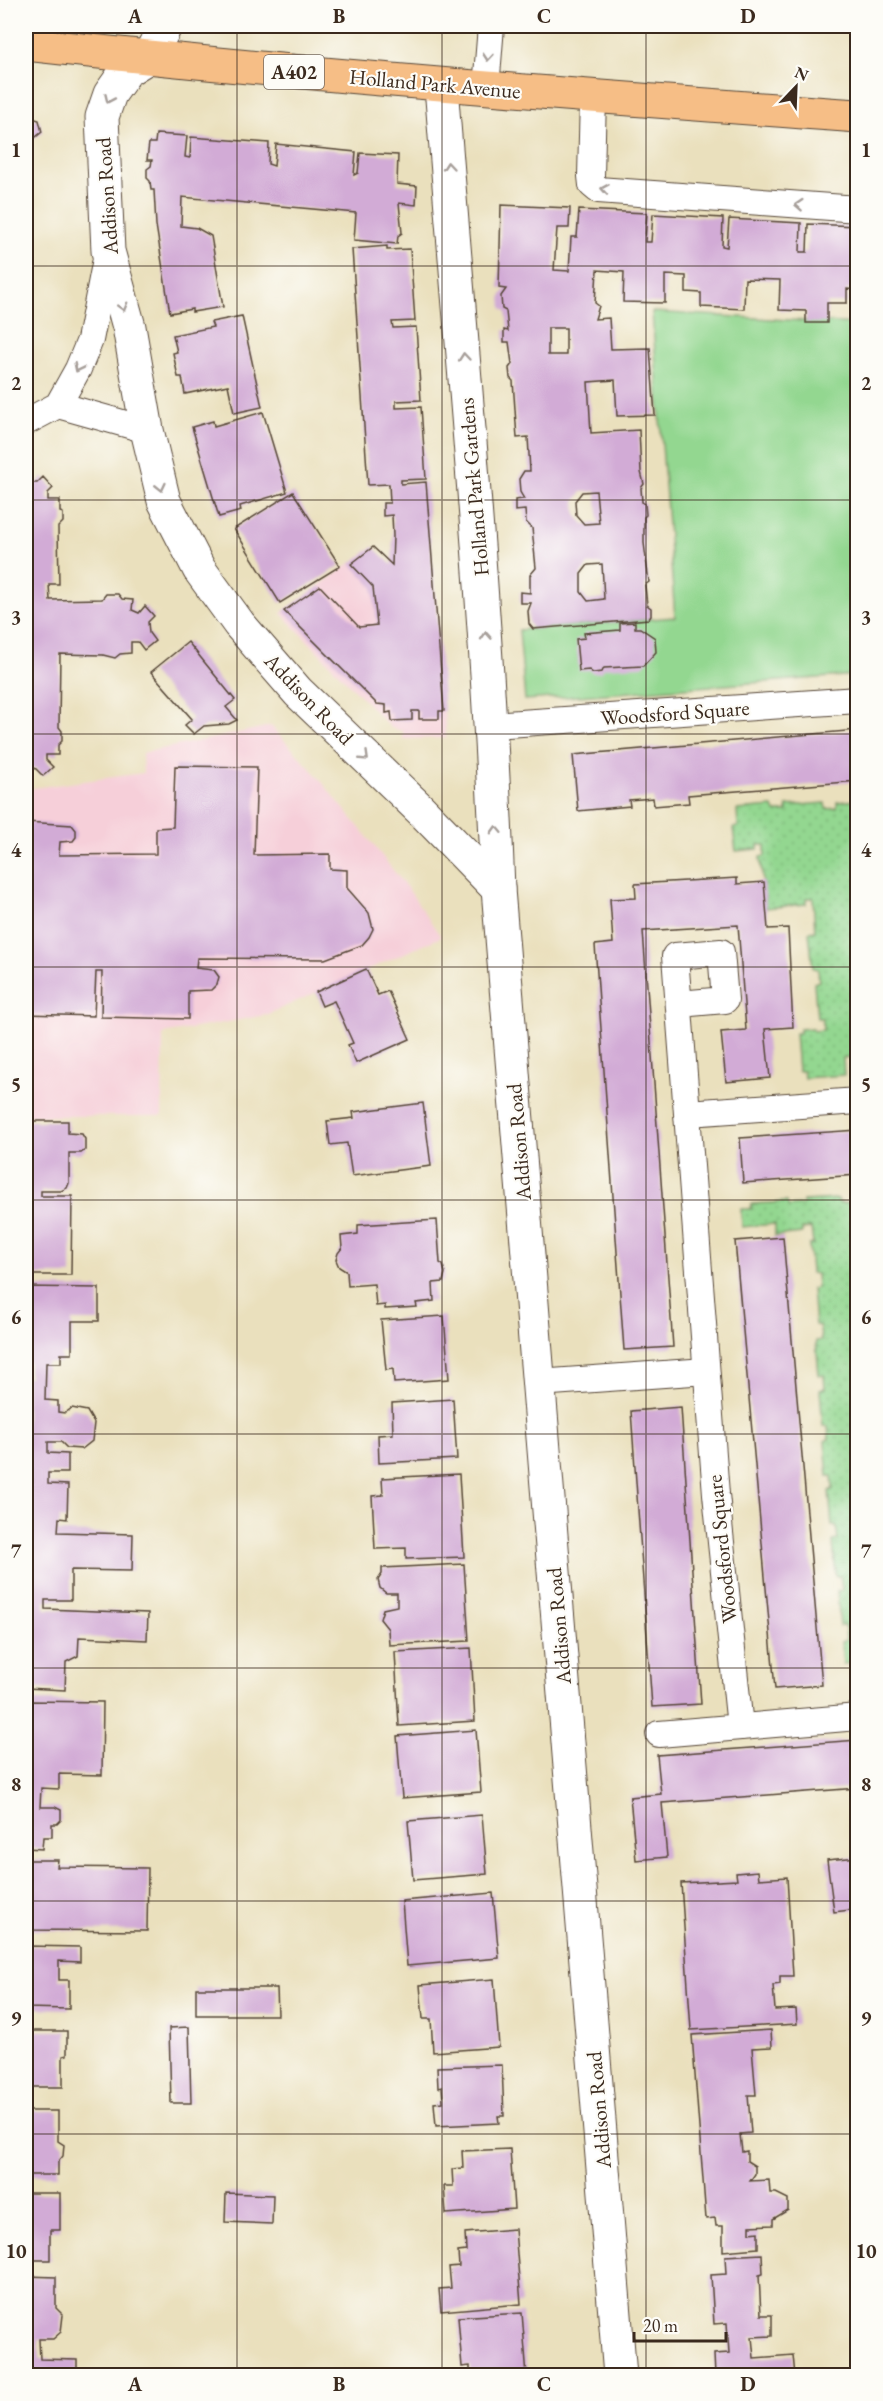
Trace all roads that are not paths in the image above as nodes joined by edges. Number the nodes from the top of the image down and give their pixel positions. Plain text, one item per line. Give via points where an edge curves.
1 (163, 26) edge
2 (491, 26) edge
3 (26, 44) edge
4 (148, 57) junction
5 (441, 86) junction
6 (486, 88) junction
7 (593, 97) junction
8 (858, 116) edge
9 (858, 209) edge
10 (108, 251) junction
11 (58, 405) junction
12 (26, 422) edge
13 (147, 430) junction
14 (858, 700) edge
15 (492, 725) junction
16 (498, 889) junction
17 (679, 1004) dead end
18 (858, 1101) edge
19 (688, 1113) junction
20 (706, 1371) junction
21 (538, 1383) junction
22 (858, 1717) edge
23 (740, 1727) junction
24 (659, 1734) dead end
25 (620, 2376) edge

1 - 4 street
2 -> 6 street
3 - 4 main road, Holland Park Avenue / A402
4 - 5 main road, Holland Park Avenue / A402
4 -> 10 street, Addison Road via 127,70 110,94 102,117
5 - 6 main road, Holland Park Avenue / A402
15 -> 5 street, Holland Park Gardens
6 - 7 main road, Holland Park Avenue / A402
7 - 8 main road, Holland Park Avenue / A402
9 -> 7 street via 598,190 591,177
10 -> 11 street via 90,340
10 -> 13 street, Addison Road via 129,327
11 - 12 street
11 - 13 street
13 -> 16 street, Addison Road via 164,501 200,569 239,624 298,692
14 - 15 street, Woodsford Square
16 -> 15 street, Holland Park Gardens
16 - 21 street, Addison Road
17 - 19 street, Woodsford Square
18 - 19 street
19 - 20 street, Woodsford Square
20 - 21 street
20 - 23 street, Woodsford Square
21 - 25 street, Addison Road
22 - 23 street
23 - 24 street

